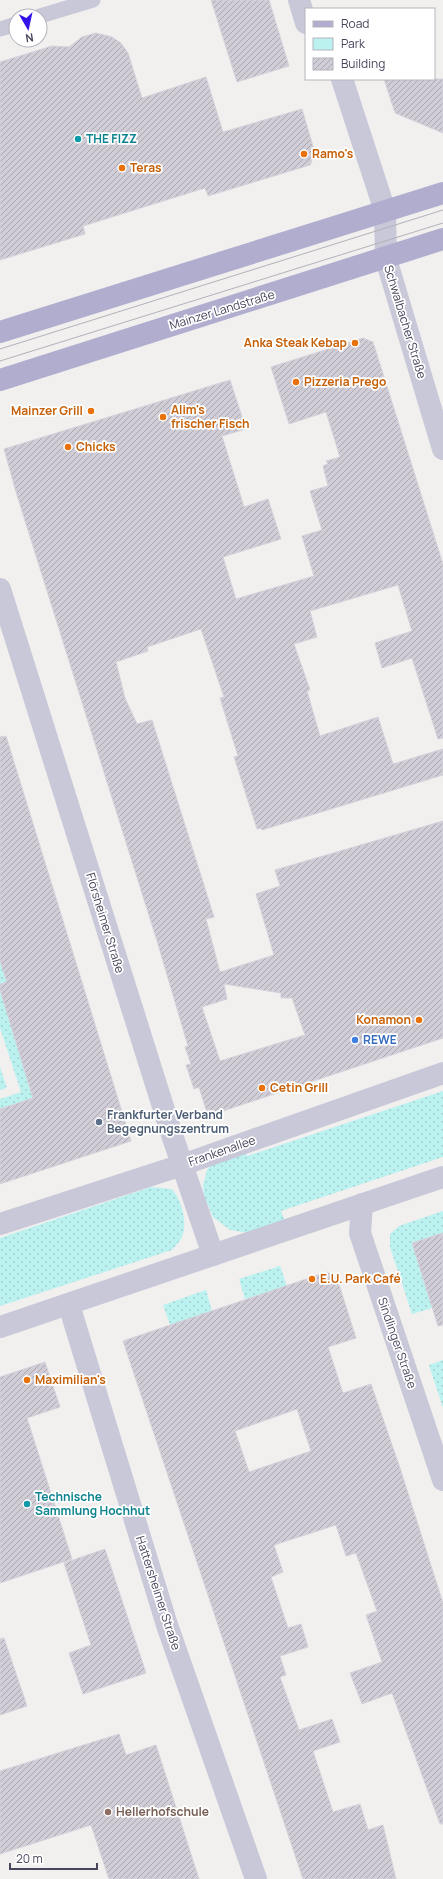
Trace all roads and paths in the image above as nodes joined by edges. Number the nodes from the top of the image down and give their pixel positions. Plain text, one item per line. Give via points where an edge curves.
1 (93, 0) edge
2 (299, 0) edge
3 (48, 14) edge
4 (305, 20) edge
5 (342, 80) edge
6 (443, 193) edge
7 (385, 211) junction
8 (443, 239) edge
9 (386, 258) junction
10 (0, 332) edge
11 (0, 380) edge
12 (443, 449) edge
13 (0, 590) edge
14 (443, 1074) edge
15 (182, 1165) junction
16 (443, 1177) edge
17 (362, 1204) junction
18 (0, 1224) edge
19 (213, 1256) junction
20 (69, 1305) junction
21 (0, 1327) edge
22 (443, 1480) edge
23 (256, 1879) edge

1 - 3 lane
2 - 4 street
5 - 7 street, Schwalbacher Straße
6 - 7 main road
7 - 9 street, Schwalbacher Straße
7 - 10 main road
8 - 9 main road, Mainzer Landstraße
9 - 11 main road, Mainzer Landstraße
9 - 12 street, Schwalbacher Straße
13 - 15 street, Flörsheimer Straße
14 - 15 street, Frankenallee
15 - 18 street, Frankenallee
15 - 19 street, Flörsheimer Straße
16 - 17 street
17 - 19 street
17 - 22 street, Sindlinger Straße via 360,1233
19 - 20 street
20 - 21 street
20 - 23 street, Hattersheimer Straße via 167,1625

